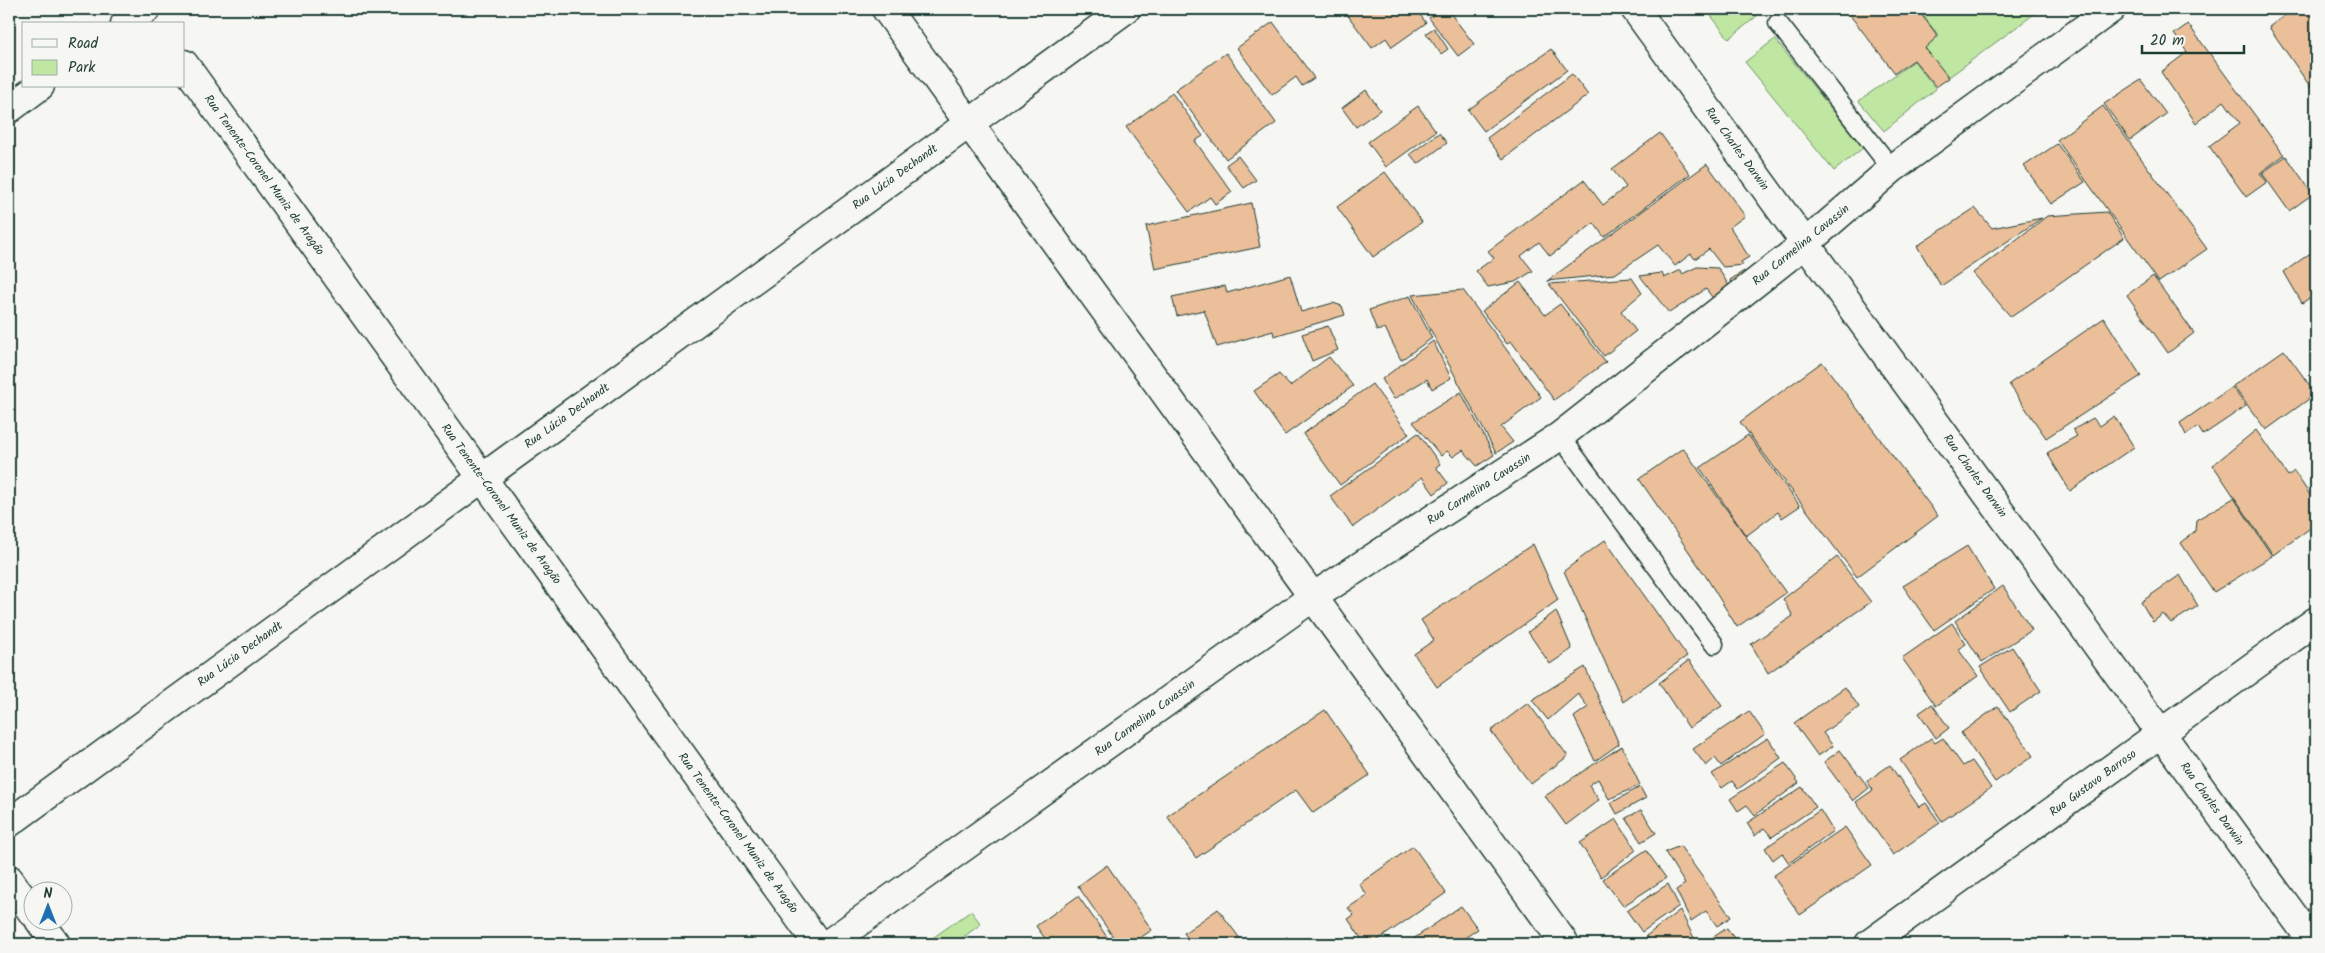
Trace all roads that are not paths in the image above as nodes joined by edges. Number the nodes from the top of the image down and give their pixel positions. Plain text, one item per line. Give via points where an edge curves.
1 (886, 9) edge
2 (1126, 9) edge
3 (1635, 9) edge
4 (2111, 9) edge
5 (1778, 23) dead end
6 (185, 65) edge
7 (37, 88) edge
8 (9, 109) edge
9 (969, 123) junction
10 (1892, 169) junction
11 (1806, 243) junction
12 (1560, 436) junction
13 (482, 478) junction
14 (1313, 597) junction
15 (2316, 621) edge
16 (1714, 644) dead end
17 (2161, 733) junction
18 (9, 823) edge
19 (9, 879) edge
20 (22, 898) edge
21 (46, 930) edge
22 (56, 944) edge
23 (818, 944) edge
24 (828, 944) edge
25 (1565, 944) edge
26 (1869, 944) edge
27 (2314, 944) edge

1 - 9 street
2 - 9 street, Rua Lúcia Dechandt
3 - 11 street, Rua Charles Darwin
4 - 10 street, Rua Carmelina Cavassin
5 - 10 lane
6 - 13 street, Rua Tenente-Coronel Muniz de Aragão
7 - 8 street
9 - 13 street, Rua Lúcia Dechandt
9 - 14 street
10 - 11 street, Rua Carmelina Cavassin
11 - 12 street, Rua Carmelina Cavassin
11 - 17 street, Rua Charles Darwin
12 - 14 street, Rua Carmelina Cavassin
12 - 16 lane
13 - 18 street, Rua Lúcia Dechandt
13 - 23 street, Rua Tenente-Coronel Muniz de Aragão
14 - 24 street, Rua Carmelina Cavassin
14 - 25 street
15 - 17 street, Rua Gustavo Barroso
17 - 26 street, Rua Gustavo Barroso
17 - 27 street, Rua Charles Darwin
19 - 20 street
21 - 22 street

